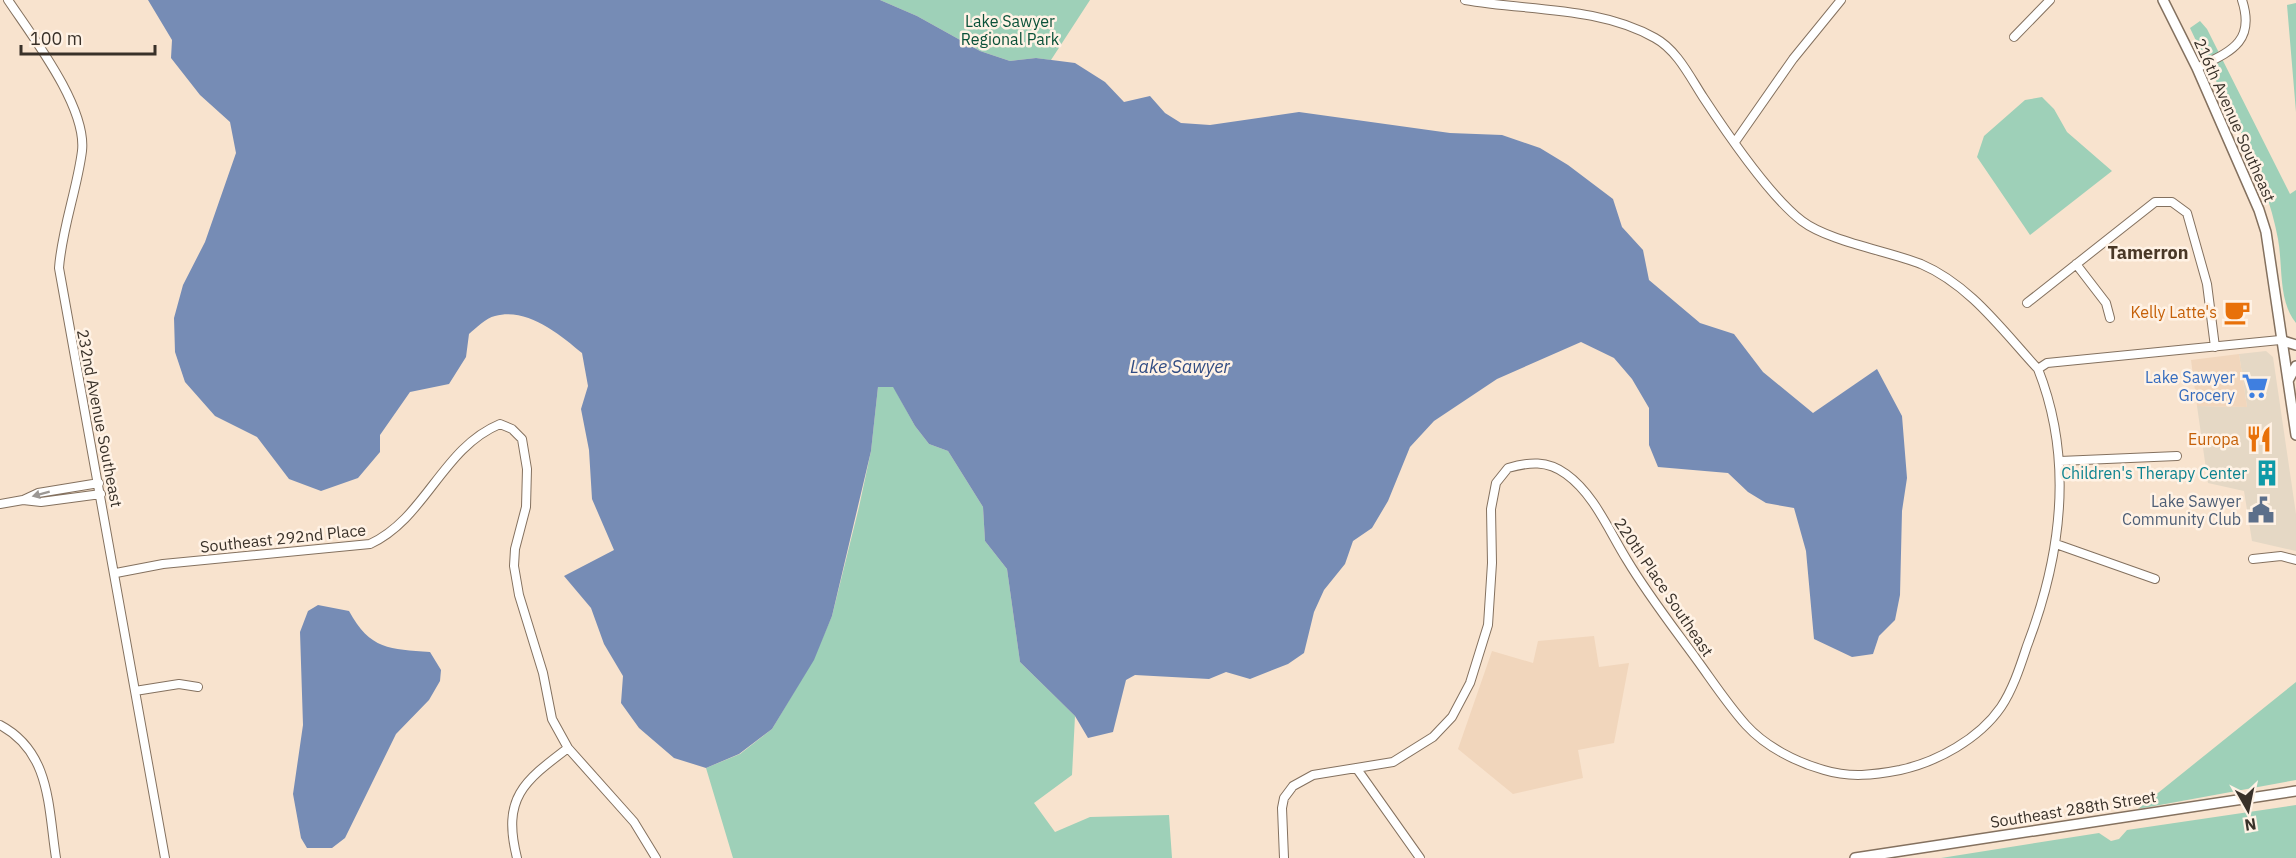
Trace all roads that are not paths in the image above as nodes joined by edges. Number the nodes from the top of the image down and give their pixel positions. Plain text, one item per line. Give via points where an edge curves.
1 (8, 0) edge
2 (1465, 0) edge
3 (1841, 0) edge
4 (2050, 0) edge
5 (2163, 0) edge
6 (2242, 0) edge
7 (2014, 36) dead end
8 (2197, 68) junction
9 (1736, 142) junction
10 (2076, 264) junction
11 (2027, 303) dead end
12 (2110, 318) dead end
13 (2280, 340) junction
14 (2296, 345) edge
15 (2216, 347) junction
16 (2296, 366) edge
17 (2038, 369) junction
18 (2287, 383) junction
19 (2296, 435) edge
20 (2177, 456) dead end
21 (2060, 461) junction
22 (99, 483) junction
23 (101, 494) junction
24 (23, 500) junction
25 (0, 504) edge
26 (2056, 544) junction
27 (2253, 559) dead end
28 (2296, 560) edge
29 (116, 573) junction
30 (2155, 579) dead end
31 (198, 687) dead end
32 (135, 691) junction
33 (0, 725) edge
34 (568, 748) junction
35 (1357, 769) junction
36 (2296, 790) edge
37 (56, 858) edge
38 (165, 858) edge
39 (517, 858) edge
40 (656, 858) edge
41 (1284, 858) edge
42 (1420, 858) edge
43 (1855, 858) edge

1 - 22 street, 232nd Avenue Southeast via 67,91 79,127 82,149 59,268
2 - 9 street via 1595,16 1656,38 1685,69
3 - 9 street via 1793,59
4 - 7 street
5 - 8 street, 216th Avenue Southeast
6 - 8 street via 2246,11 2242,40 2235,48
8 - 13 street, 216th Avenue Southeast via 2266,232
9 - 17 street via 1787,207 1804,222 1944,275 1976,301
10 - 11 street
10 - 12 street via 2106,303
10 - 15 street via 2155,202 2178,204 2187,213 2207,284
13 - 14 street
13 - 15 street
13 - 18 street, 216th Avenue Southeast
15 - 17 street via 2046,363
16 - 18 street
17 - 21 street, 220th Place Southeast via 2052,410
18 - 19 street, 216th Avenue Southeast
20 - 21 street
21 - 26 street, 220th Place Southeast
22 - 23 street, 232nd Avenue Southeast
22 -> 24 street via 38,493
23 - 24 street via 41,502
23 - 29 street, 232nd Avenue Southeast
24 - 25 street
26 - 30 street
26 - 35 street, 220th Place Southeast via 2039,616 2001,706 1970,738 1919,766 1878,774 1843,774 1802,762 1772,746 1747,726 1638,579 1591,500 1576,483 1550,465 1508,468 1496,483 1491,509 1488,625 1470,683 1441,730 1393,762
27 - 28 street via 2281,556
29 - 32 street, 232nd Avenue Southeast
29 - 34 street, Southeast 292nd Place via 163,564 370,544 387,536 417,508 464,446 500,424 522,439 527,469 526,507 514,566 552,719
31 - 32 street via 179,684
32 - 38 street, 232nd Avenue Southeast
33 - 37 street via 27,744 42,771
34 - 39 street via 536,773 511,811 511,836
34 - 40 street via 634,822
35 - 41 street via 1313,774 1293,786 1282,808
35 - 42 street
36 - 43 street, Southeast 288th Street

